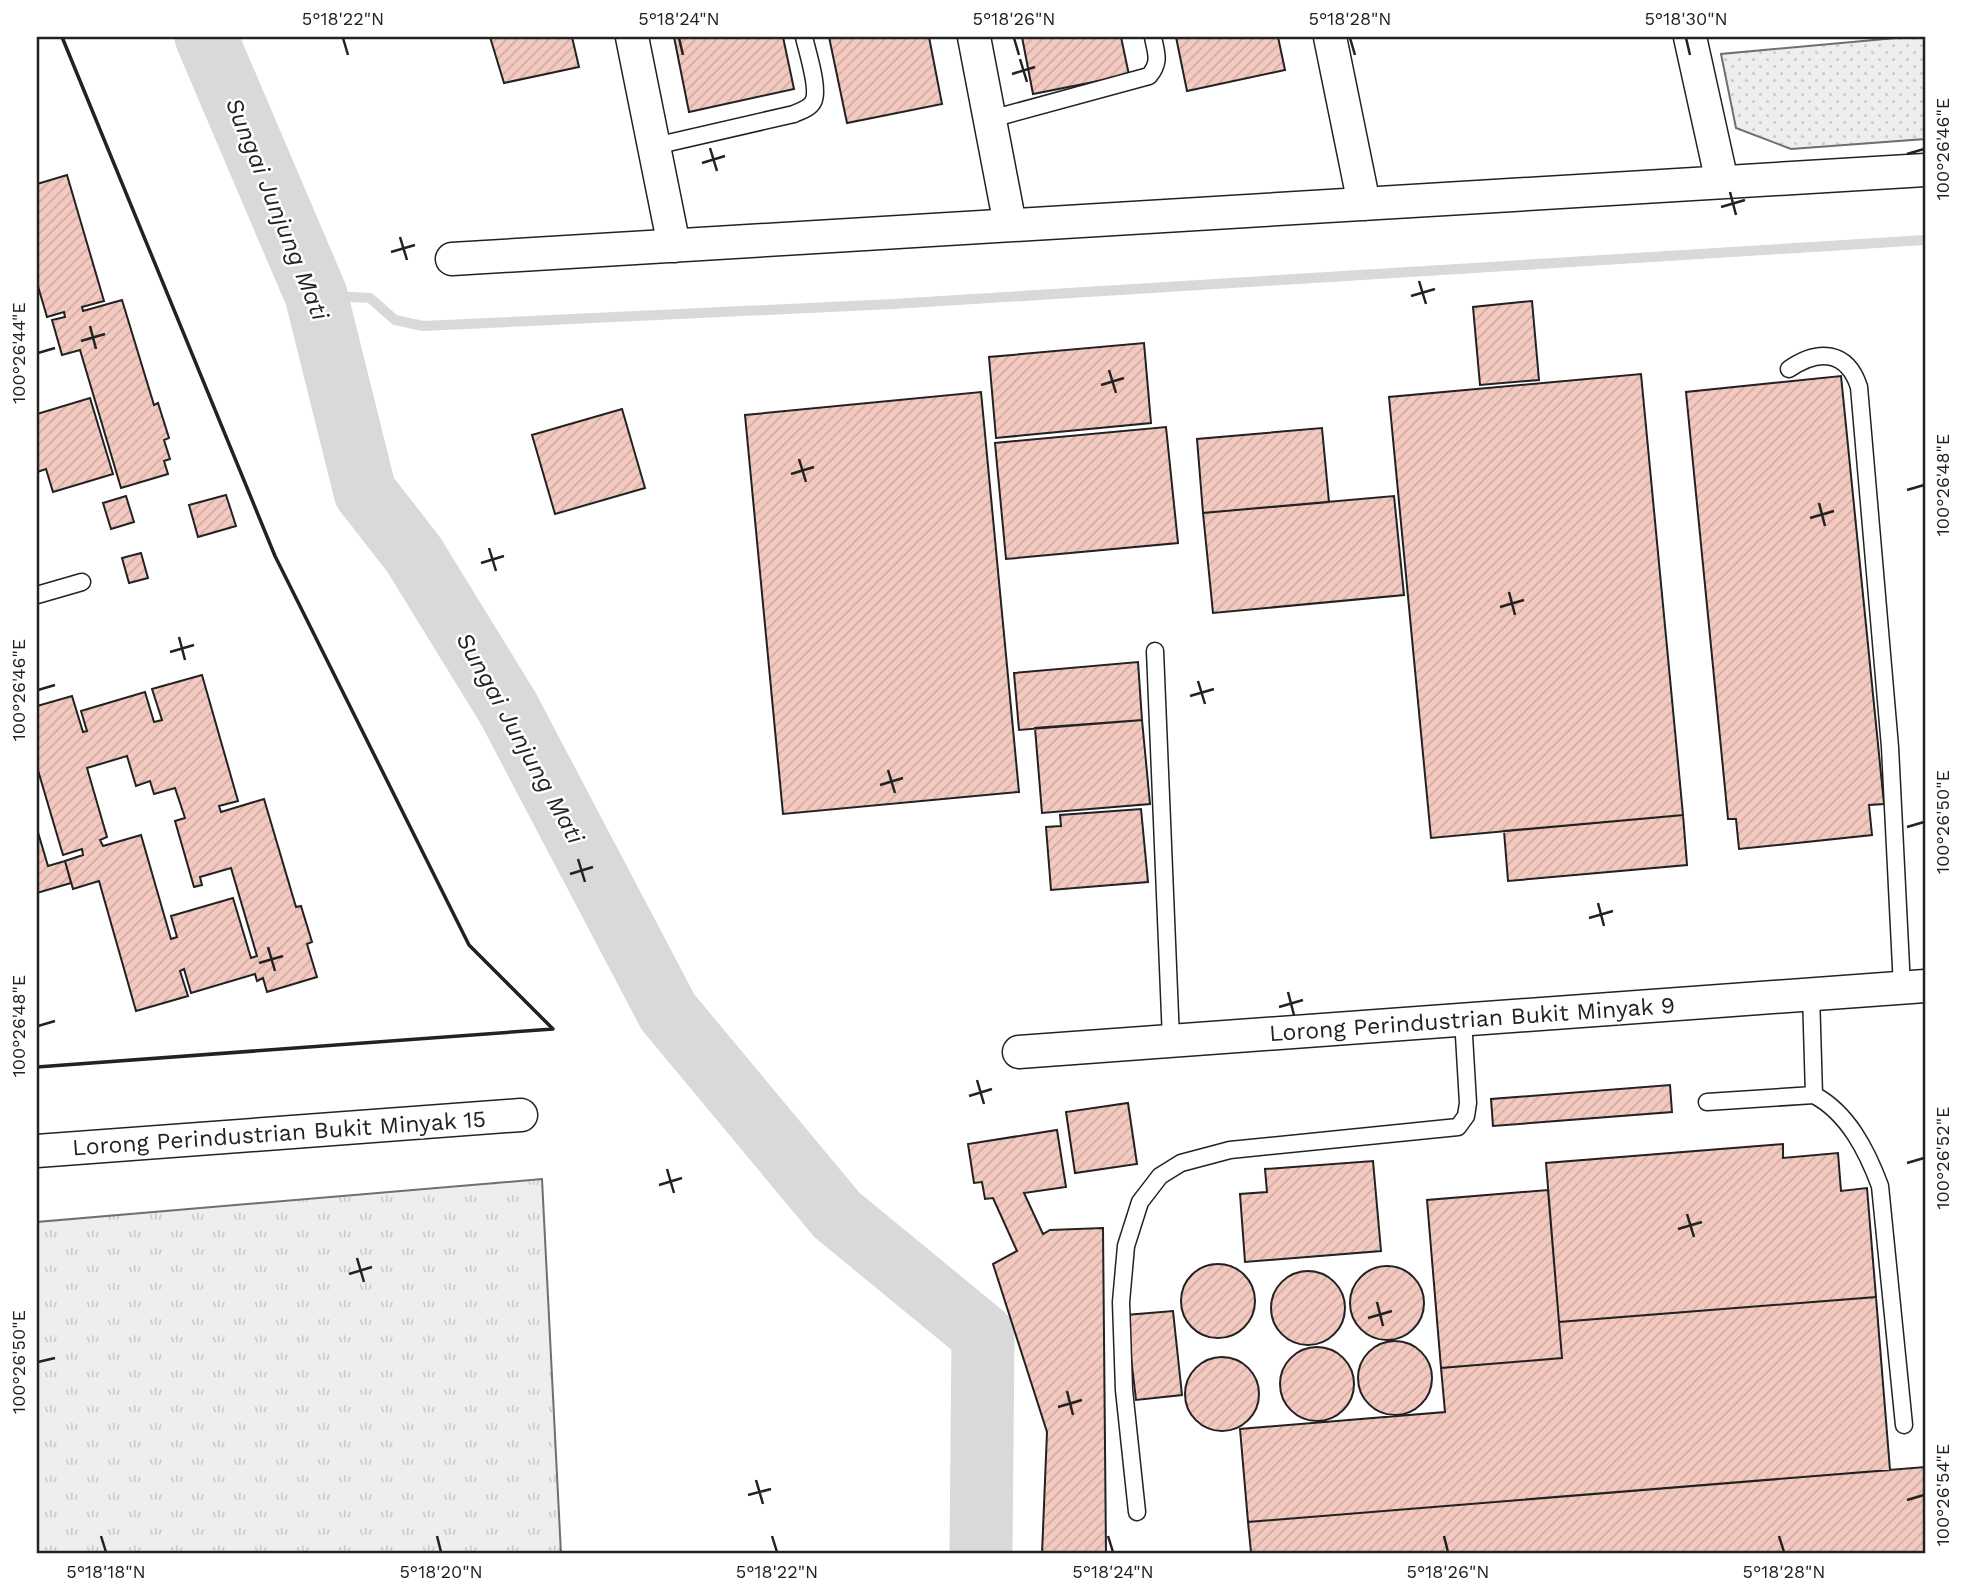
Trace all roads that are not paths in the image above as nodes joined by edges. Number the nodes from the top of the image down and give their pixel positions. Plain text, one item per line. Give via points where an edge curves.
1 (632, 37) edge
2 (804, 37) edge
3 (974, 37) edge
4 (1153, 37) edge
5 (1330, 37) edge
6 (1690, 37) edge
7 (990, 118) junction
8 (655, 146) junction
9 (1925, 170) edge
10 (1722, 182) junction
11 (1364, 204) junction
12 (1010, 225) junction
13 (674, 246) junction
14 (452, 259) dead end
15 (1788, 369) dead end
16 (82, 582) dead end
17 (37, 595) edge
18 (1155, 651) dead end
19 (1914, 986) edge
20 (1811, 994) junction
21 (1463, 1019) junction
22 (1171, 1040) junction
23 (1019, 1052) dead end
24 (1814, 1095) junction
25 (1707, 1102) dead end
26 (521, 1115) dead end
27 (37, 1151) edge
28 (1903, 1425) dead end
29 (1137, 1512) dead end

1 - 8 street
2 - 8 lane via 816,92 805,109
3 - 7 street
4 - 7 lane via 1157,68 1149,76
5 - 11 street
6 - 10 street
7 - 12 street
8 - 13 street
9 - 10 street
10 - 11 street
11 - 12 street
12 - 13 street
13 - 14 street
15 - 19 lane via 1807,359 1838,358 1849,365 1859,387
16 - 17 lane
18 - 22 lane
19 - 20 street, Lorong Perindustrian Bukit Minyak 9
20 - 21 street, Lorong Perindustrian Bukit Minyak 9
20 - 24 lane
21 - 22 street, Lorong Perindustrian Bukit Minyak 9
21 - 29 lane via 1468,1103 1458,1127 1202,1156 1160,1176 1140,1202 1126,1246 1121,1302 1124,1390
22 - 23 street, Lorong Perindustrian Bukit Minyak 9
24 - 25 lane
24 - 28 lane via 1836,1110 1861,1144 1880,1186
26 - 27 street, Lorong Perindustrian Bukit Minyak 15

